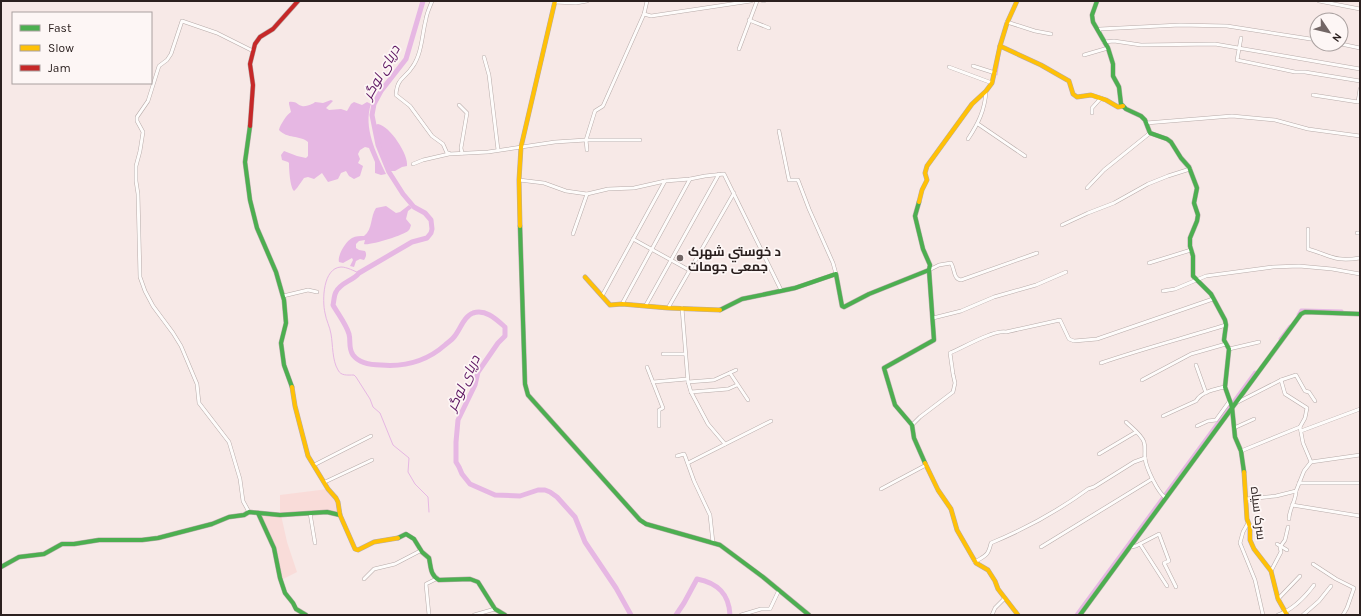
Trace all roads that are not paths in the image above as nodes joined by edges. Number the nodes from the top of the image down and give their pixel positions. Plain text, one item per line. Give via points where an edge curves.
1 (298, 1) edge
2 (432, 1) edge
3 (587, 1) edge
4 (647, 1) edge
5 (751, 1) edge
6 (757, 1) edge
7 (1017, 1) edge
8 (1097, 1) edge
9 (1319, 1) edge
10 (554, 2) edge
11 (1360, 9) edge
12 (644, 14) junction
13 (749, 20) junction
14 (1007, 22) junction
15 (769, 28) dead end
16 (1099, 31) junction
17 (1051, 34) dead end
18 (1241, 38) dead end
19 (1309, 39) edge
20 (1104, 42) junction
21 (1349, 46) edge
22 (1001, 47) junction
23 (1108, 48) junction
24 (1239, 48) junction
25 (1360, 48) edge
26 (739, 49) dead end
27 (253, 51) junction
28 (1084, 55) dead end
29 (484, 57) dead end
30 (949, 66) dead end
31 (973, 66) dead end
32 (1360, 69) edge
33 (995, 73) junction
34 (1360, 81) edge
35 (992, 83) junction
36 (1360, 89) edge
37 (986, 91) junction
38 (1313, 95) dead end
39 (1101, 98) junction
40 (459, 105) dead end
41 (1123, 106) junction
42 (1092, 114) dead end
43 (1146, 122) junction
44 (978, 124) junction
45 (779, 131) dead end
46 (1150, 133) junction
47 (1360, 136) edge
48 (968, 139) dead end
49 (586, 140) junction
50 (640, 140) dead end
51 (521, 147) junction
52 (498, 150) junction
53 (587, 150) dead end
54 (462, 153) junction
55 (454, 154) junction
56 (1024, 156) dead end
57 (413, 164) dead end
58 (1190, 169) junction
59 (719, 174) junction
60 (690, 179) junction
61 (519, 180) junction
62 (665, 181) junction
63 (1087, 188) dead end
64 (734, 193) junction
65 (587, 194) junction
66 (1062, 225) dead end
67 (1308, 229) dead end
68 (573, 234) dead end
69 (633, 239) junction
70 (652, 249) junction
71 (1191, 250) junction
72 (1037, 254) dead end
73 (1360, 258) edge
74 (671, 260) junction
75 (1149, 263) dead end
76 (689, 270) junction
77 (929, 270) junction
78 (1066, 272) dead end
79 (836, 274) junction
80 (1360, 274) edge
81 (584, 276) dead end
82 (1196, 280) junction
83 (781, 290) junction
84 (1163, 291) dead end
85 (317, 292) dead end
86 (283, 296) junction
87 (602, 296) junction
88 (1213, 299) junction
89 (622, 304) junction
90 (646, 305) junction
91 (668, 308) junction
92 (682, 308) junction
93 (1360, 314) edge
94 (933, 318) junction
95 (1226, 325) junction
96 (1259, 342) dead end
97 (1226, 344) junction
98 (1229, 349) junction
99 (663, 354) dead end
100 (685, 354) junction
101 (1101, 363) dead end
102 (1196, 365) dead end
103 (647, 367) dead end
104 (736, 370) dead end
105 (730, 373) junction
106 (688, 380) junction
107 (1142, 380) dead end
108 (1281, 380) junction
109 (653, 382) junction
110 (737, 385) junction
111 (1225, 386) junction
112 (691, 392) junction
113 (1206, 393) junction
114 (748, 400) dead end
115 (1315, 402) dead end
116 (1231, 404) junction
117 (1360, 409) edge
118 (1163, 416) dead end
119 (1254, 420) dead end
120 (771, 421) dead end
121 (1126, 422) dead end
122 (912, 425) junction
123 (659, 426) dead end
124 (1197, 426) dead end
125 (1300, 427) junction
126 (1234, 428) junction
127 (1301, 431) junction
128 (1136, 432) junction
129 (371, 436) dead end
130 (725, 444) junction
131 (1241, 451) junction
132 (1099, 454) dead end
133 (1360, 455) edge
134 (677, 456) dead end
135 (1145, 458) junction
136 (372, 460) dead end
137 (1311, 462) junction
138 (688, 463) junction
139 (314, 465) junction
140 (926, 465) junction
141 (1152, 479) junction
142 (325, 482) junction
143 (1299, 483) junction
144 (1360, 483) edge
145 (880, 489) dead end
146 (1296, 491) junction
147 (1164, 497) junction
148 (1246, 499) junction
149 (1292, 505) junction
150 (249, 512) junction
151 (258, 513) junction
152 (310, 513) junction
153 (340, 515) junction
154 (1360, 516) edge
155 (1289, 519) dead end
156 (1248, 524) junction
157 (1288, 527) dead end
158 (315, 543) dead end
159 (713, 543) junction
160 (1140, 544) junction
161 (1279, 545) junction
162 (1041, 547) dead end
163 (1130, 547) junction
164 (1287, 550) dead end
165 (420, 551) junction
166 (976, 562) junction
167 (1314, 564) dead end
168 (1, 567) edge
169 (1271, 571) junction
170 (1300, 576) dead end
171 (364, 579) dead end
172 (436, 579) junction
173 (1314, 585) dead end
174 (1167, 586) dead end
175 (1331, 586) dead end
176 (1176, 587) dead end
177 (779, 590) junction
178 (1005, 598) junction
179 (1278, 599) junction
180 (495, 609) junction
181 (1286, 614) edge
182 (306, 615) edge
183 (429, 615) edge
184 (474, 615) edge
185 (505, 615) edge
186 (741, 615) edge
187 (809, 615) edge
188 (992, 615) edge
189 (1018, 615) edge
190 (1080, 615) edge
191 (1263, 615) edge
192 (1278, 615) edge
193 (1303, 615) edge
194 (1342, 615) edge

1 - 27 street via 273,29 257,39
2 - 55 street via 426,17 418,59 401,78 396,86 396,94 410,106 432,136 443,144 447,153
3 - 10 street
4 - 12 street
5 - 12 street via 651,16
6 - 13 street
7 - 14 street
8 - 16 street via 1092,15
9 - 11 street
10 - 51 street
12 - 49 street via 603,106 595,111
13 - 15 street
13 - 26 street
14 - 17 street
14 - 22 street
16 - 19 street via 1208,25
16 - 20 street
18 - 24 street
20 - 23 street
20 - 24 street via 1141,45 1214,44
21 - 25 street
22 - 33 street
22 - 39 street via 1069,81 1077,97 1091,95
23 - 28 street
23 - 41 street via 1113,64 1113,76 1119,87
24 - 32 street
24 - 34 street via 1237,60 1295,72
27 - 86 street via 250,64 253,85 245,162 257,228 276,272
27 - 150 street via 217,33 182,21 171,54 159,66 148,101 137,117 143,132 136,166 140,277 153,306 181,346 197,384 199,403 229,442 240,479 243,500
29 - 52 street via 489,75
30 - 35 street
31 - 33 street
33 - 35 street
35 - 37 street
36 - 38 street via 1358,102
37 - 44 street
37 - 77 street via 972,104 927,166 927,180 915,216 923,249 930,265
39 - 41 street via 1118,107
39 - 42 street via 1092,108
40 - 54 street via 467,113
41 - 43 street via 1141,116
43 - 46 street
43 - 47 street via 1232,116 1275,120 1308,129
44 - 48 street
44 - 56 street
45 - 79 street via 789,180 798,180
46 - 58 street via 1171,142
46 - 63 street via 1104,170
49 - 50 street
49 - 51 street
49 - 53 street
51 - 52 street
51 - 61 street
52 - 54 street
54 - 55 street
55 - 57 street
58 - 66 street via 1148,184 1114,203
58 - 71 street via 1197,188 1194,203 1198,215 1190,238
59 - 60 street
59 - 64 street via 725,174
59 - 74 street
60 - 62 street
60 - 70 street
61 - 65 street via 544,182 566,191
61 - 159 street via 525,384 528,395 640,520 646,524
62 - 65 street
62 - 69 street
64 - 76 street
64 - 83 street
65 - 68 street
67 - 73 street via 1308,249 1333,259
69 - 70 street
69 - 87 street
70 - 74 street
70 - 89 street
71 - 75 street
71 - 82 street via 1192,276
72 - 77 street via 961,280 956,277 951,263
74 - 76 street
74 - 90 street
76 - 91 street
77 - 79 street via 844,307
77 - 94 street
78 - 94 street via 994,296 961,311
79 - 83 street
80 - 82 street via 1299,266 1206,276
81 - 87 street
82 - 84 street
82 - 88 street
83 - 92 street via 742,299 719,310
85 - 86 street via 308,290
86 - 139 street via 286,317 281,348 284,365 292,386 308,456
87 - 89 street via 610,305
88 - 95 street
88 - 122 street via 1097,339 1069,339 1060,320 1001,331 982,338 950,353 952,374 956,383 953,392
89 - 90 street
90 - 91 street
91 - 92 street
92 - 100 street
93 - 116 street via 1301,314
94 - 122 street via 934,340 884,368 895,405
95 - 97 street
95 - 101 street via 1136,350
96 - 98 street
97 - 98 street
97 - 107 street via 1190,354
98 - 111 street
99 - 100 street
100 - 106 street
102 - 113 street
103 - 109 street
104 - 105 street
105 - 106 street via 714,380
105 - 110 street
106 - 109 street
106 - 112 street
108 - 115 street via 1296,376
108 - 116 street
108 - 125 street via 1286,394 1307,408
109 - 123 street via 663,408 659,410
110 - 112 street via 728,389
110 - 114 street
111 - 113 street
111 - 116 street, سرک سیاه
112 - 130 street via 708,424
113 - 118 street via 1199,396 1196,401
116 - 124 street via 1216,420
116 - 126 street, سرک سیاه
116 - 147 street
117 - 127 street
119 - 126 street
120 - 130 street
121 - 128 street
122 - 140 street via 914,438
125 - 127 street
125 - 131 street
126 - 131 street, سرک سیاه
127 - 137 street
128 - 132 street
128 - 135 street via 1144,442
129 - 139 street
130 - 138 street
131 - 148 street, سرک سیاه
133 - 137 street
134 - 138 street via 684,454
135 - 141 street
135 - 166 street via 1088,489 1055,511 991,543 987,554
136 - 142 street
137 - 143 street
138 - 159 street via 710,515
139 - 142 street
140 - 145 street
140 - 166 street via 951,509 957,530
141 - 147 street
141 - 162 street
142 - 153 street via 338,502
143 - 144 street
143 - 146 street
146 - 148 street
146 - 149 street
147 - 163 street
148 - 156 street, سرک سیاه
149 - 154 street
149 - 155 street
150 - 151 street
150 - 168 street via 158,538 62,544 44,554 19,557
151 - 152 street
151 - 182 street via 274,548 281,583 287,597
152 - 153 street via 327,512
152 - 158 street
153 - 165 street via 356,550 374,542 406,534 414,538
156 - 169 street, سرک سیاه via 1254,549
156 - 191 street via 1240,543 1255,580
157 - 161 street via 1285,540
159 - 177 street via 727,550
160 - 163 street
160 - 174 street
160 - 176 street via 1159,534 1169,561 1164,563
161 - 164 street
161 - 169 street via 1281,552
163 - 190 street
165 - 171 street via 394,564 374,569
165 - 172 street via 429,558 432,576
166 - 178 street via 988,570
167 - 194 street via 1354,588
169 - 179 street, سرک سیاه
170 - 179 street
172 - 180 street via 470,579 478,582
172 - 183 street via 426,584
173 - 181 street
175 - 193 street
177 - 186 street via 770,609 755,610
177 - 187 street
178 - 188 street
178 - 189 street
179 - 181 street, سرک سیاه
180 - 184 street
180 - 185 street
181 - 192 street

